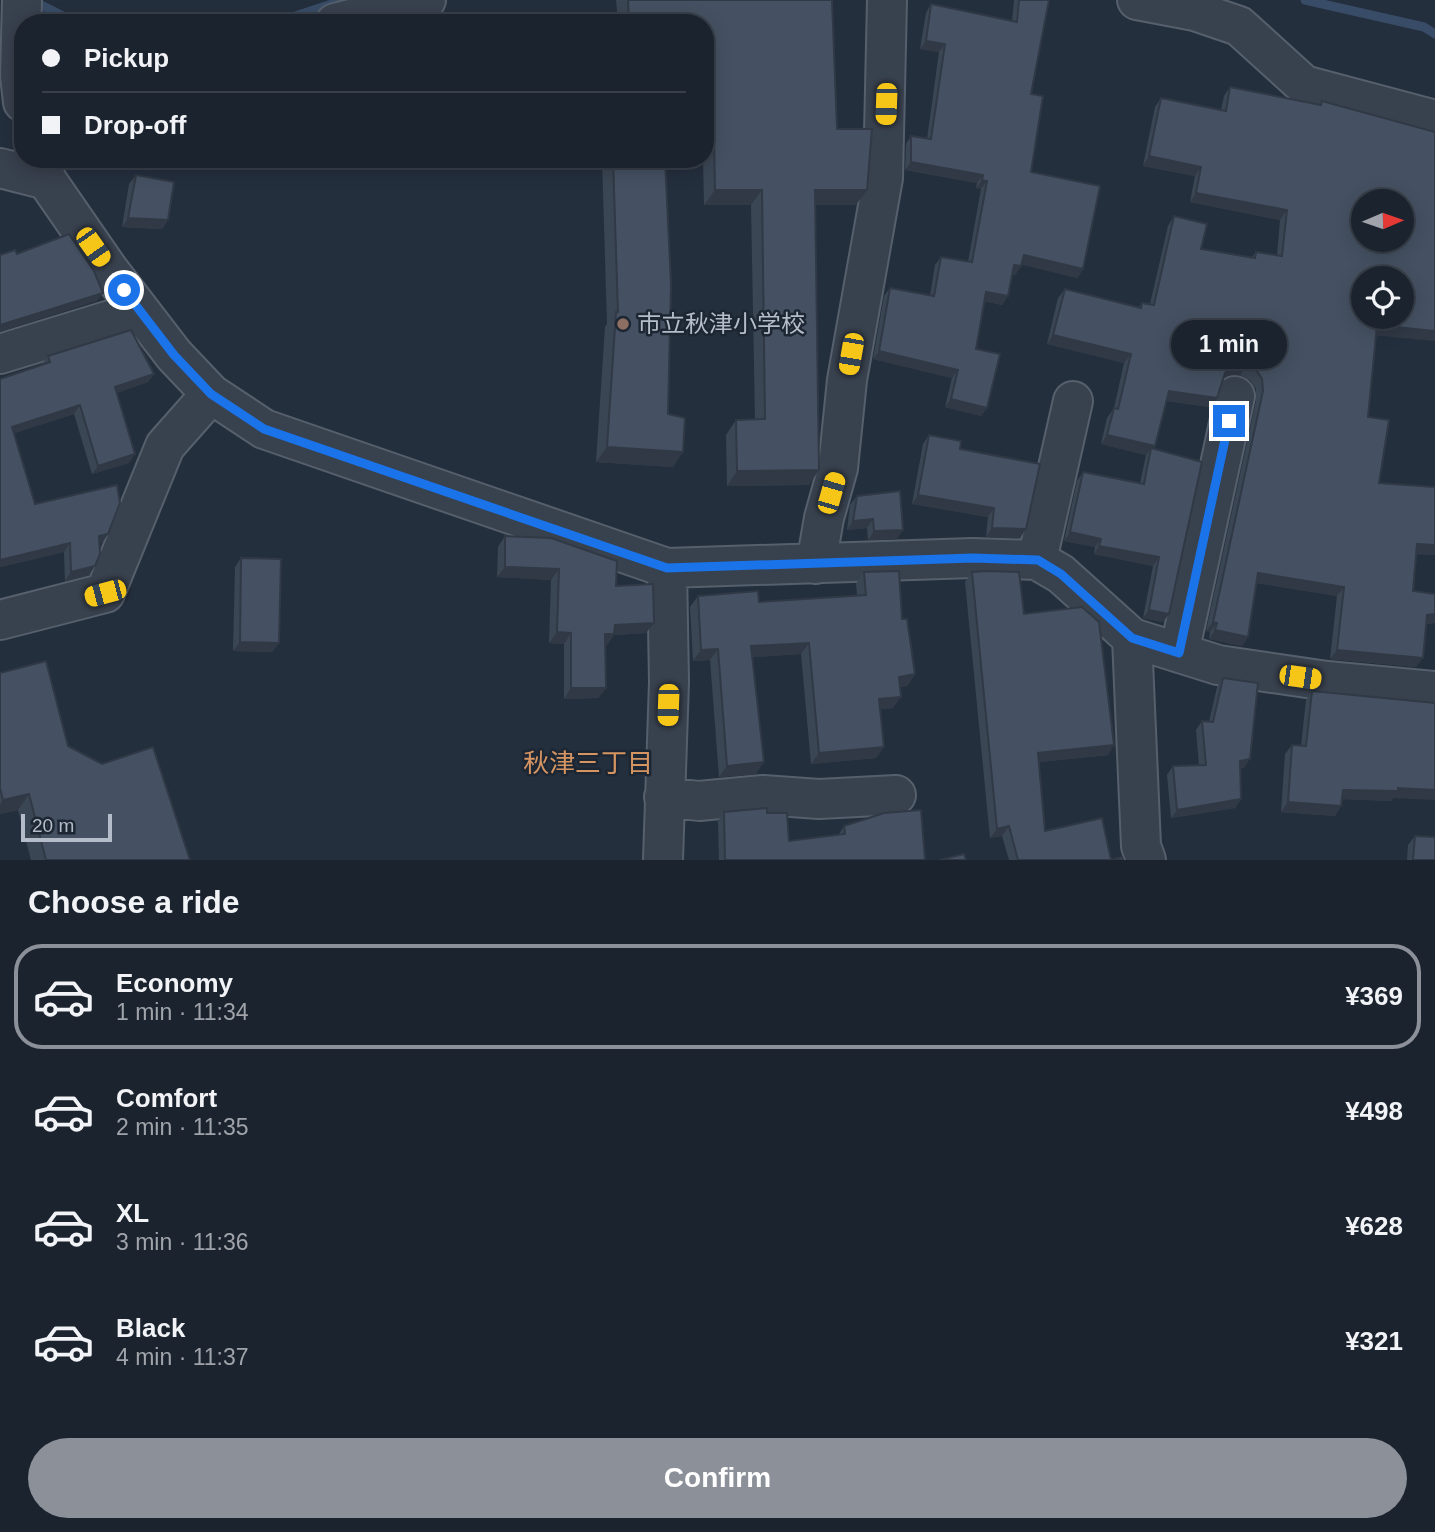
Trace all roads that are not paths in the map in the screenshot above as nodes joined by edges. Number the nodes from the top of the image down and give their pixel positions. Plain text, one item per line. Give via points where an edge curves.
1 (426, 0) edge
2 (887, 0) edge
3 (1137, 0) edge
4 (371, 14) edge
5 (1435, 120) edge
6 (0, 168) edge
7 (39, 170) edge
8 (140, 311) junction
9 (0, 354) edge
10 (211, 394) junction
11 (1235, 396) dead end
12 (1073, 401) dead end
13 (1038, 560) junction
14 (816, 564) junction
15 (667, 568) junction
16 (0, 620) edge
17 (1132, 638) junction
18 (1179, 653) junction
19 (1435, 691) edge
20 (896, 795) dead end
21 (664, 797) junction
22 (663, 860) edge
23 (1146, 860) edge

1 - 4 street
2 - 14 street via 883,178 847,380 838,468
3 - 5 street via 1195,10 1240,26 1304,85
6 - 7 street
7 - 8 street
8 - 9 street
8 - 10 street
10 - 15 street via 264,429
10 - 16 street via 165,446 105,593
11 - 18 street
12 - 13 street
13 - 14 street
13 - 17 street via 1061,574
14 - 15 street
15 - 21 street
17 - 18 street
17 - 23 street via 1141,846
18 - 19 street via 1218,665
20 - 21 street via 819,799 763,795 699,801
21 - 22 street

